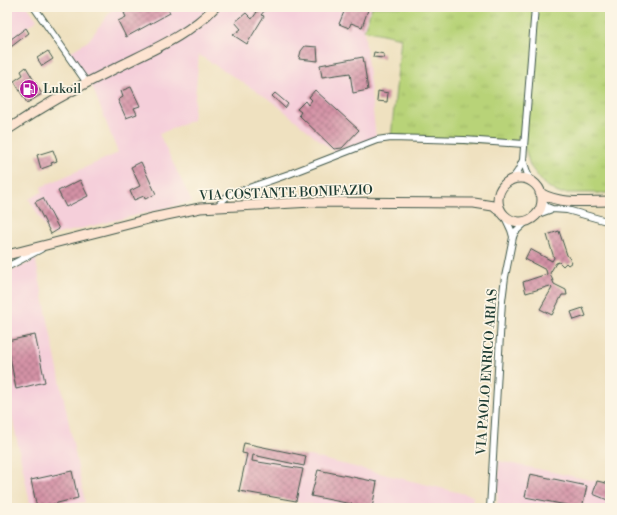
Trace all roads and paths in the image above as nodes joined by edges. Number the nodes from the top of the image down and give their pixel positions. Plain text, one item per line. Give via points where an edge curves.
1 (34, 7) edge
2 (215, 7) edge
3 (535, 7) edge
4 (87, 83) junction
5 (7, 130) edge
6 (524, 144) junction
7 (523, 160) junction
8 (512, 180) junction
9 (530, 181) junction
10 (501, 190) junction
11 (610, 200) edge
12 (563, 201) junction
13 (474, 202) junction
14 (545, 203) junction
15 (217, 207) junction
16 (503, 214) junction
17 (532, 218) junction
18 (610, 222) edge
19 (513, 237) junction
20 (46, 246) junction
21 (8, 255) edge
22 (7, 268) edge
23 (490, 508) edge

1 - 4 street
2 - 4 main road via 179,36
3 - 6 street
4 - 5 main road
6 - 7 street
6 - 15 street via 391,138 377,140 229,196
7 - 8 street
7 - 9 street
8 - 9 main road
8 - 10 main road
9 - 14 main road via 536,186
10 - 13 main road via 487,200
10 - 16 main road via 498,200
11 - 12 main road
12 - 14 main road
12 - 14 main road via 550,198
13 - 15 main road, VIA COSTANTE BONIFAZIO via 312,202
13 - 16 main road via 493,206
14 - 17 main road
14 - 18 street
15 - 20 main road, VIA COSTANTE BONIFAZIO via 152,218
16 - 17 main road via 516,222
16 - 19 street
17 - 19 street via 515,232
19 - 23 street, VIA PAOLO ENRICO ARIAS via 502,301
20 - 21 main road, VIA COSTANTE BONIFAZIO
20 - 22 street

